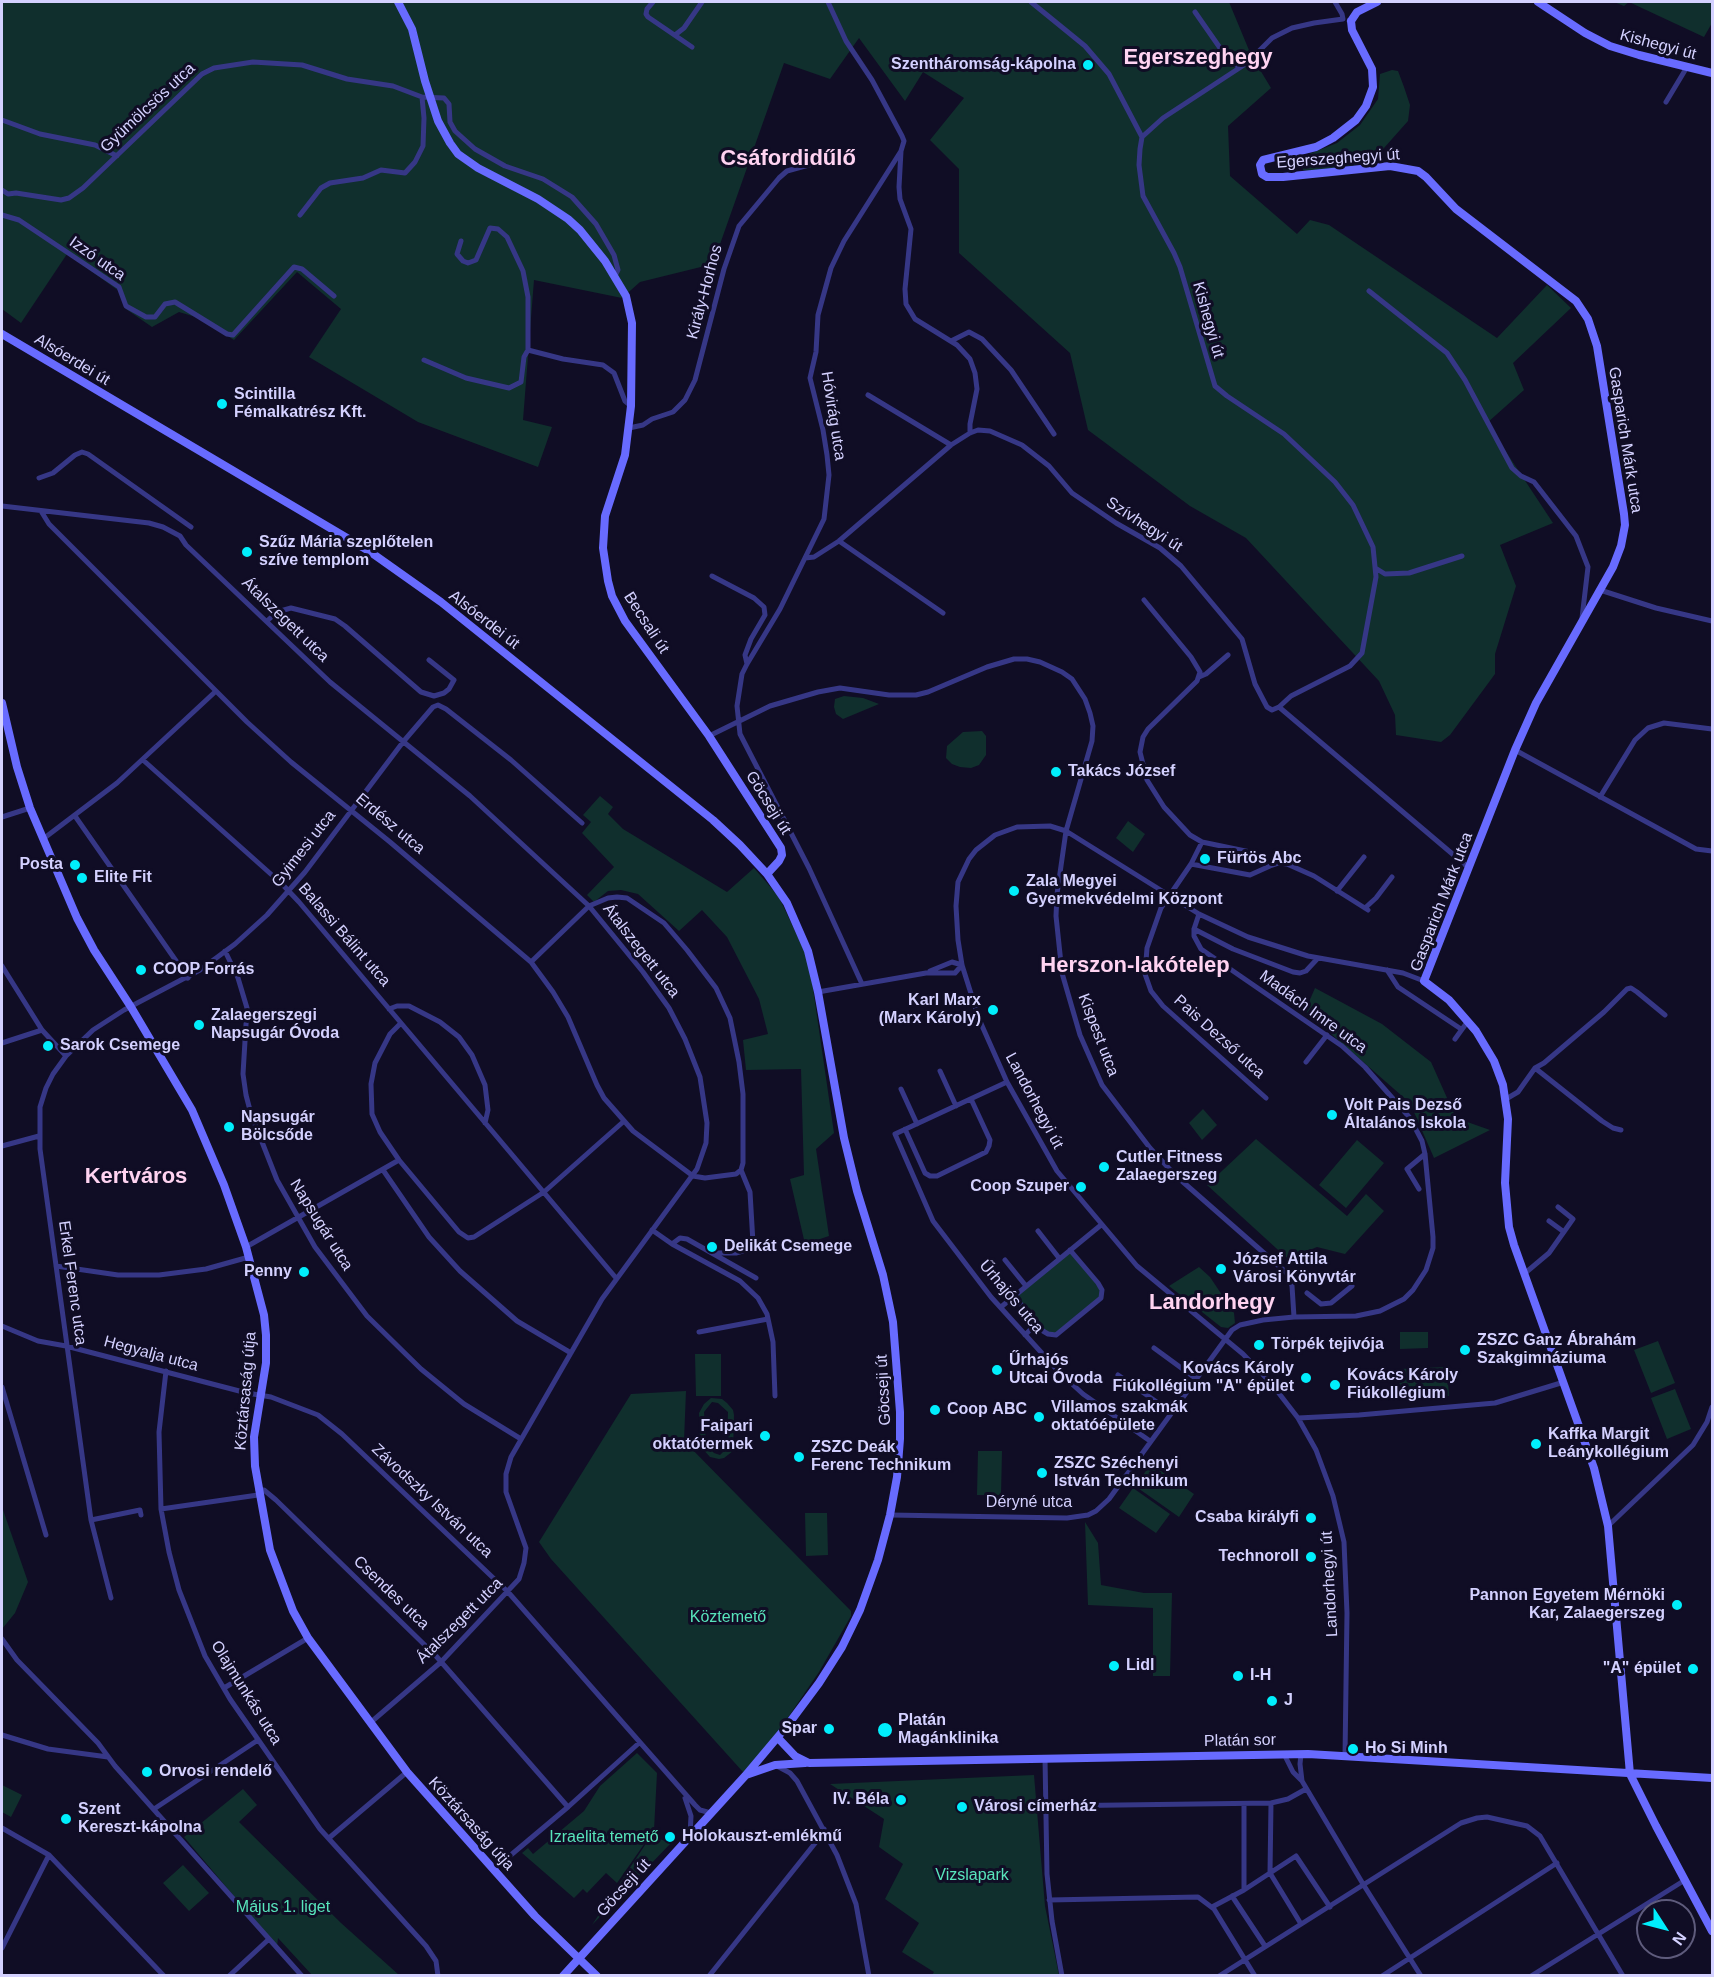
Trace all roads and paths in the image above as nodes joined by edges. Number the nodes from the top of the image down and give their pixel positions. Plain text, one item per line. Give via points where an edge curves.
1 (398, 2) edge
2 (652, 2) edge
3 (702, 2) edge
4 (828, 2) edge
5 (1031, 2) edge
6 (1335, 2) edge
7 (1377, 2) edge
8 (1538, 2) edge
9 (1195, 12) dead end
10 (1347, 20) junction
11 (675, 35) junction
12 (692, 47) dead end
13 (1687, 67) junction
14 (1239, 68) junction
15 (1713, 72) edge
16 (426, 97) junction
17 (1666, 102) dead end
18 (2, 120) edge
19 (1142, 137) junction
20 (901, 151) junction
21 (117, 156) junction
22 (816, 163) dead end
23 (2, 190) edge
24 (8, 194) junction
25 (2, 200) edge
26 (2, 214) edge
27 (300, 215) dead end
28 (461, 241) dead end
29 (615, 276) junction
30 (1369, 291) dead end
31 (334, 296) dead end
32 (1588, 319) joint
33 (2, 334) edge
34 (951, 341) junction
35 (528, 350) junction
36 (424, 360) dead end
37 (868, 395) dead end
38 (631, 406) junction
39 (629, 428) junction
40 (970, 433) junction
41 (1054, 434) dead end
42 (951, 445) junction
43 (39, 478) dead end
44 (2, 506) edge
45 (41, 511) junction
46 (190, 527) dead end
47 (839, 541) junction
48 (1462, 556) dead end
49 (805, 558) junction
50 (1377, 569) junction
51 (712, 576) dead end
52 (1600, 590) junction
53 (1144, 600) dead end
54 (943, 613) dead end
55 (1582, 620) junction
56 (267, 621) junction
57 (1713, 621) edge
58 (1227, 655) dead end
59 (429, 660) dead end
60 (747, 664) junction
61 (1199, 677) junction
62 (216, 691) junction
63 (2, 703) edge
64 (1279, 707) junction
65 (737, 722) junction
66 (1713, 729) edge
67 (710, 736) junction
68 (403, 742) junction
69 (1515, 750) junction
70 (143, 760) junction
71 (1600, 797) junction
72 (30, 808) junction
73 (351, 810) junction
74 (75, 816) junction
75 (2, 817) edge
76 (582, 823) dead end
77 (1066, 831) junction
78 (43, 839) junction
79 (1203, 842) junction
80 (1713, 851) edge
81 (1254, 853) dead end
82 (1364, 857) dead end
83 (1191, 864) junction
84 (1469, 868) junction
85 (767, 874) junction
86 (1392, 877) dead end
87 (1337, 891) junction
88 (289, 892) junction
89 (1169, 895) junction
90 (589, 906) junction
91 (1200, 914) junction
92 (1194, 929) junction
93 (225, 951) junction
94 (1318, 958) junction
95 (531, 962) junction
96 (962, 965) junction
97 (2, 966) edge
98 (1387, 970) junction
99 (926, 973) junction
100 (188, 978) junction
101 (1424, 981) junction
102 (862, 984) junction
103 (818, 992) junction
104 (131, 1007) junction
105 (389, 1009) junction
106 (1665, 1015) dead end
107 (1468, 1021) junction
108 (401, 1023) junction
109 (1461, 1029) junction
110 (42, 1030) junction
111 (1327, 1035) junction
112 (1455, 1039) dead end
113 (2, 1043) edge
114 (66, 1056) junction
115 (1306, 1062) dead end
116 (1535, 1068) junction
117 (940, 1071) dead end
118 (1006, 1082) junction
119 (901, 1089) dead end
120 (970, 1098) junction
121 (1266, 1098) dead end
122 (1506, 1099) junction
123 (956, 1106) junction
124 (623, 1122) junction
125 (485, 1123) junction
126 (917, 1124) junction
127 (905, 1129) junction
128 (1622, 1130) dead end
129 (39, 1136) junction
130 (2, 1146) edge
131 (1425, 1154) junction
132 (399, 1160) junction
133 (383, 1170) junction
134 (741, 1170) junction
135 (693, 1176) junction
136 (1419, 1189) dead end
137 (544, 1192) junction
138 (1558, 1207) dead end
139 (298, 1219) junction
140 (1549, 1221) dead end
141 (1101, 1225) junction
142 (652, 1230) junction
143 (1038, 1231) dead end
144 (1564, 1232) junction
145 (672, 1244) junction
146 (246, 1247) junction
147 (1070, 1250) junction
148 (714, 1253) junction
149 (249, 1257) junction
150 (1059, 1258) junction
151 (1005, 1260) dead end
152 (56, 1266) junction
153 (1524, 1274) junction
154 (616, 1278) junction
155 (756, 1278) dead end
156 (1026, 1286) junction
157 (1352, 1286) dead end
158 (1306, 1293) dead end
159 (1014, 1296) junction
160 (1001, 1307) junction
161 (1294, 1317) junction
162 (768, 1319) junction
163 (1036, 1323) junction
164 (2, 1326) edge
165 (699, 1332) dead end
166 (1025, 1335) junction
167 (1224, 1338) junction
168 (66, 1346) junction
169 (1154, 1348) dead end
170 (571, 1353) junction
171 (166, 1371) junction
172 (1118, 1376) dead end
173 (1195, 1378) junction
174 (1564, 1382) junction
175 (2, 1387) edge
176 (259, 1395) junction
177 (774, 1396) dead end
178 (1713, 1407) edge
179 (1171, 1412) junction
180 (1298, 1418) junction
181 (521, 1439) junction
182 (1150, 1441) junction
183 (258, 1492) junction
184 (161, 1509) junction
185 (141, 1515) dead end
186 (890, 1515) junction
187 (91, 1520) junction
188 (1608, 1526) junction
189 (46, 1534) dead end
190 (508, 1592) junction
191 (111, 1598) dead end
192 (308, 1638) junction
193 (2, 1639) edge
194 (441, 1662) junction
195 (224, 1688) junction
196 (370, 1723) junction
197 (2, 1735) edge
198 (778, 1738) junction
199 (258, 1740) junction
200 (639, 1743) junction
201 (1284, 1754) junction
202 (1301, 1754) junction
203 (1345, 1756) junction
204 (108, 1757) junction
205 (1046, 1758) junction
206 (809, 1763) junction
207 (775, 1765) junction
208 (407, 1772) junction
209 (1630, 1774) junction
210 (745, 1776) junction
211 (1713, 1778) edge
212 (1302, 1782) junction
213 (1306, 1789) junction
214 (684, 1793) junction
215 (1271, 1803) junction
216 (1244, 1804) junction
217 (1046, 1806) junction
218 (568, 1807) junction
219 (154, 1809) junction
220 (711, 1813) junction
221 (2, 1828) edge
222 (824, 1829) junction
223 (690, 1836) junction
224 (329, 1838) junction
225 (49, 1855) junction
226 (1557, 1863) junction
227 (493, 1870) junction
228 (1270, 1873) junction
229 (1685, 1880) junction
230 (1363, 1884) junction
231 (1244, 1890) junction
232 (1233, 1896) junction
233 (1049, 1900) junction
234 (1212, 1907) junction
235 (1330, 1907) junction
236 (1301, 1924) junction
237 (1713, 1931) edge
238 (1599, 1933) junction
239 (269, 1939) junction
240 (1265, 1946) junction
241 (2, 1948) edge
242 (578, 1958) junction
243 (1411, 1958) junction
244 (1245, 1959) junction
245 (164, 1976) edge
246 (229, 1976) edge
247 (302, 1976) edge
248 (438, 1976) edge
249 (563, 1976) edge
250 (597, 1976) edge
251 (709, 1976) edge
252 (869, 1976) edge
253 (1062, 1976) edge
254 (1219, 1976) edge
255 (1256, 1976) edge
256 (1382, 1976) edge
257 (1421, 1976) edge
258 (1531, 1976) edge
259 (1623, 1976) edge

1 - 16 street, Becsali út via 412,29
2 - 11 street via 646,14
3 - 11 street
4 - 20 street via 846,41 900,131 904,141
5 - 19 street via 1085,46 1109,74
6 - 10 street
7 - 10 street
8 - 13 street, Kishegyi út via 1610,46
9 - 14 street via 1227,58
10 - 14 street via 1314,23 1281,33
10 - 32 street, Egerszeghegyi út via 1372,69 1373,87 1366,106 1356,120 1316,147 1263,160 1262,174 1282,177 1390,166 1418,171 1456,209 1570,296
11 - 12 street
13 - 15 street, Kishegyi út
13 - 17 street
14 - 19 street via 1170,112
16 - 21 street, Gyümölcsös utca via 302,65 253,62 214,68 194,81
16 - 27 street via 423,146 405,173 381,170 363,178 330,183 321,188
16 - 29 street, Becsali út via 458,154 568,219
16 - 29 street, Becsali út via 447,100 450,122 475,149 505,166 543,179 572,197 596,225 614,255 618,270
18 - 21 street via 40,134 95,145
19 - 50 street, Kishegyi út via 1139,165 1143,196 1180,267 1215,386 1284,434 1335,482 1353,505 1373,547
20 - 34 street via 899,193 911,229 906,304 915,319
20 - 49 street, Hóvirág utca via 837,254 818,315 810,378 823,430 828,495 824,519
21 - 24 street, Gyümölcsös utca via 69,198
22 - 39 street, Király-Horhos via 787,171 739,226 695,380 685,400 673,412
23 - 24 street, Gyümölcsös utca
24 - 25 street
26 - 31 street, Izzó utca via 19,220 119,287 129,309 146,317 155,317 165,304 175,302 232,335 294,267 302,269
28 - 35 street via 457,254 468,263 476,260 490,228 507,237 523,271 528,297
29 - 38 street, Becsali út via 627,296 632,323
30 - 55 street via 1447,353 1512,468 1534,482 1576,536 1588,567
32 - 52 street, Gasparich Márk utca via 1597,346 1624,514 1618,556
33 - 85 street, Alsóerdei út via 396,569 713,820
34 - 40 street via 970,359 977,381
34 - 41 street via 969,332 982,339 1011,370
35 - 36 street via 521,382 508,388 466,378
35 - 38 street via 603,365 614,373 625,401
37 - 42 street
38 - 39 street, Becsali út
39 - 67 street, Becsali út via 625,455 605,516 603,548 612,596 625,621
40 - 42 street
40 - 64 street, Szívhegyi út via 990,431 1022,445 1049,466 1072,493 1173,557 1242,639 1255,684 1267,707
42 - 47 street
43 - 46 street via 53,474 82,452
44 - 45 street, Átalszegett utca
45 - 56 street, Átalszegett utca via 149,523 172,531
45 - 62 street, Erdész utca via 49,524
47 - 49 street
47 - 54 street
48 - 50 street via 1409,573 1385,574
49 - 60 street, Hóvirág utca
50 - 64 street, Kishegyi út via 1359,658
51 - 60 street via 764,607 765,615 745,655
52 - 55 street, Gasparich Márk utca
52 - 57 street
53 - 61 street via 1191,657
55 - 69 street, Gasparich Márk utca
56 - 59 street via 277,612 291,609 335,619 421,692 434,696 444,693 454,680
56 - 68 street, Átalszegett utca via 348,698
58 - 61 street
60 - 65 street, Hóvirág utca via 740,683
61 - 79 street via 1148,729 1140,752 1147,780 1164,807 1180,827
62 - 70 street
62 - 73 street, Erdész utca via 291,762
63 - 72 street, Köztársaság útja
64 - 84 street, Szívhegyi út
65 - 67 street, Kispest utca
65 - 77 street, Kispest utca via 818,692 840,688 916,695 1000,662 1040,662 1072,680 1085,699 1093,726
65 - 102 street
66 - 71 street via 1664,723 1648,728 1635,740
67 - 85 street, Göcseji út via 780,848 782,855
68 - 73 street, Gyimesi utca
68 - 76 street, Gyimesi utca via 433,707 441,706 511,760
68 - 90 street, Átalszegett utca via 494,816
69 - 71 street
69 - 84 street, Gasparich Márk utca
70 - 74 street
70 - 88 street, Balassi Bálint utca
71 - 80 street via 1696,849
72 - 75 street
72 - 78 street, Köztársaság útja
73 - 88 street, Gyimesi utca
73 - 95 street, Erdész utca
74 - 78 street
74 - 100 street
77 - 89 street, Landorhegyi út
77 - 96 street, Landorhegyi út via 1041,825 1017,827 995,835 976,850 963,871 956,895
77 - 161 street, Kispest utca via 1056,905 1058,944 1069,998 1094,1071 1117,1107 1169,1169 1289,1275
78 - 104 street, Köztársaság útja via 85,935
79 - 81 street
79 - 83 street, Pais Dezső utca
82 - 87 street
83 - 87 street via 1242,876 1279,863 1287,864
83 - 89 street, Pais Dezső utca
84 - 101 street, Gasparich Márk utca
85 - 103 street, Göcseji út via 800,927
86 - 87 street via 1367,909
88 - 93 street, Gyimesi utca
88 - 105 street, Balassi Bálint utca
89 - 91 street, Landorhegyi út
89 - 121 street, Pais Dezső utca via 1147,948 1145,974 1151,991
90 - 95 street
90 - 134 street via 617,897 627,898 645,909 664,923 722,998 730,1018 741,1078
90 - 135 street, Átalszegett utca via 662,997 689,1050 702,1085 707,1123 703,1153
91 - 92 street
91 - 94 street, Landorhegyi út via 1248,937
92 - 94 street via 1293,972 1306,971
92 - 111 street, Madách Imre utca via 1201,949
93 - 100 street, Gyimesi utca
93 - 139 street, Napsugár utca via 247,1008 243,1066 246,1095 268,1160
94 - 98 street, Landorhegyi út
95 - 124 street, Erdész utca via 562,1005 597,1085
96 - 99 street via 952,962
96 - 99 street via 955,973
96 - 118 street, Landorhegyi út via 984,1033
97 - 110 street
98 - 101 street, Landorhegyi út
98 - 109 street via 1398,987
99 - 102 street
100 - 104 street, Gyimesi utca
101 - 107 street, Gasparich Márk utca
102 - 103 street
103 - 186 street, Göcseji út via 844,1138 893,1322 900,1438
104 - 114 street, Erkel Ferenc utca via 91,1032
104 - 146 street, Köztársaság útja via 192,1110
105 - 108 street, Balassi Bálint utca
105 - 125 street, Balassi Bálint utca via 409,1006 459,1037 485,1085
106 - 116 street via 1627,989
107 - 109 street
107 - 122 street, Gasparich Márk utca via 1494,1061
108 - 125 street, Balassi Bálint utca
108 - 132 street via 390,1034 375,1063 370,1094 375,1123
109 - 112 street
110 - 113 street
110 - 114 street
111 - 115 street
111 - 131 street, Madách Imre utca via 1359,1061 1400,1105 1417,1130
114 - 129 street, Erkel Ferenc utca via 46,1088 40,1107
116 - 122 street via 1518,1092
116 - 128 street via 1602,1121
117 - 123 street
118 - 120 street
118 - 141 street, Landorhegyi út via 1057,1171
119 - 126 street
120 - 123 street
120 - 127 street via 990,1140 989,1146 986,1152 937,1176 925,1173
122 - 153 street, Gasparich Márk utca via 1506,1209
123 - 126 street
124 - 135 street, Erdész utca
124 - 137 street
125 - 137 street, Balassi Bálint utca
126 - 127 street
127 - 160 street, Űrhajós utca via 895,1134 933,1221
129 - 130 street
129 - 152 street, Erkel Ferenc utca
131 - 136 street via 1407,1169
131 - 161 street, Madách Imre utca via 1433,1248 1426,1270 1413,1290 1393,1306 1368,1314
132 - 133 street
132 - 137 street via 468,1238
133 - 139 street
133 - 170 street via 429,1237 460,1271 517,1321
134 - 135 street via 705,1178
134 - 148 street via 750,1192 753,1243 746,1250
135 - 142 street, Átalszegett utca
137 - 154 street, Balassi Bálint utca
138 - 144 street via 1573,1219
139 - 146 street
139 - 181 street, Napsugár utca via 352,1297 396,1345 453,1396
140 - 144 street
141 - 147 street
141 - 167 street, Landorhegyi út via 1145,1274
142 - 145 street
142 - 154 street, Átalszegett utca
143 - 150 street
144 - 153 street via 1549,1253
145 - 148 street via 683,1238
145 - 162 street via 749,1288 761,1301
146 - 149 street, Köztársaság útja
147 - 150 street
147 - 163 street via 1098,1283 1101,1298 1056,1335 1048,1335
148 - 155 street
149 - 152 street via 206,1269 159,1275 118,1275
149 - 176 street, Köztársaság útja via 266,1335 266,1363
150 - 156 street
151 - 156 street
152 - 168 street, Erkel Ferenc utca
153 - 174 street, Gasparich Márk utca
154 - 170 street, Átalszegett utca
156 - 159 street
157 - 158 street via 1331,1303 1321,1304
159 - 160 street
159 - 163 street
160 - 166 street, Űrhajós utca
161 - 167 street, Madách Imre utca via 1252,1321
162 - 165 street
162 - 177 street via 773,1342
163 - 166 street
164 - 168 street, Hegyalja utca via 38,1341
166 - 182 street, Űrhajós utca via 1083,1394
167 - 173 street, Déryné utca
167 - 180 street, Landorhegyi út via 1271,1383
168 - 171 street, Hegyalja utca
168 - 187 street, Erkel Ferenc utca
169 - 173 street
170 - 181 street, Átalszegett utca
171 - 176 street, Hegyalja utca
171 - 184 street, Olajmunkás utca via 159,1432
172 - 179 street
173 - 179 street, Déryné utca
174 - 180 street via 1495,1403
174 - 188 street, Gasparich Márk utca via 1594,1468
175 - 189 street
176 - 183 street, Köztársaság útja via 254,1437
176 - 190 street, Závodszky István utca via 306,1409 327,1422
178 - 188 street via 1693,1445
179 - 182 street, Déryné utca
180 - 203 street, Landorhegyi út via 1327,1475 1344,1542
181 - 190 street, Átalszegett utca via 511,1457 506,1487 526,1554 522,1572
182 - 186 street, Déryné utca via 1109,1499 1088,1515
183 - 184 street
183 - 192 street, Köztársaság útja via 275,1568
183 - 194 street, Csendes utca via 264,1490 276,1500
184 - 195 street, Olajmunkás utca via 185,1609
185 - 187 street via 140,1510
186 - 198 street, Göcseji út via 870,1583 851,1629 823,1678
187 - 191 street, Erkel Ferenc utca
188 - 209 street, Gasparich Márk utca
190 - 194 street, Átalszegett utca
190 - 200 street, Závodszky István utca
192 - 195 street
192 - 196 street, Köztársaság útja
193 - 204 street via 27,1672
194 - 196 street, Átalszegett utca
194 - 218 street, Csendes utca
195 - 199 street, Olajmunkás utca
196 - 208 street, Köztársaság útja
197 - 204 street via 48,1749
198 - 206 street via 795,1756
198 - 210 street, Göcseji út
199 - 219 street
199 - 224 street, Olajmunkás utca
200 - 214 street, Závodszky István utca
200 - 218 street
201 - 202 street, Platán sor
201 - 205 street, Platán sor
201 - 212 street
202 - 203 street, Platán sor
202 - 212 street
203 - 209 street, Platán sor
204 - 219 street
205 - 206 street, Platán sor
205 - 217 street
206 - 207 street, Platán sor
207 - 210 street, Platán sor
207 - 222 street via 794,1777
208 - 224 street
208 - 227 street, Köztársaság útja
209 - 211 street, Platán sor
209 - 229 street, Gasparich Márk utca
210 - 220 street, Göcseji út
212 - 213 street
213 - 215 street
213 - 230 street
214 - 220 street, Závodszky István utca via 700,1810
214 - 223 street, Závodszky István utca via 692,1816
215 - 216 street
215 - 228 street
216 - 217 street
216 - 231 street
217 - 233 street
218 - 227 street
219 - 239 street
220 - 223 street, Göcseji út
221 - 225 street
222 - 251 street
222 - 252 street via 856,1904
223 - 242 street, Göcseji út
224 - 248 street, Olajmunkás utca via 426,1946 436,1961
225 - 241 street
225 - 245 street
226 - 230 street via 1540,1836 1527,1826 1477,1818 1461,1823
226 - 238 street
226 - 243 street
227 - 242 street, Köztársaság útja
228 - 231 street
228 - 235 street via 1296,1856
228 - 236 street
229 - 237 street, Gasparich Márk utca
229 - 238 street
230 - 235 street
230 - 243 street
231 - 232 street
232 - 234 street
232 - 240 street
233 - 234 street via 1191,1896
233 - 253 street
234 - 244 street
235 - 236 street
236 - 240 street
238 - 258 street
238 - 259 street
239 - 246 street
239 - 247 street
240 - 244 street
242 - 249 street, Göcseji út
242 - 250 street, Köztársaság útja
243 - 256 street
243 - 257 street
244 - 254 street
244 - 255 street

